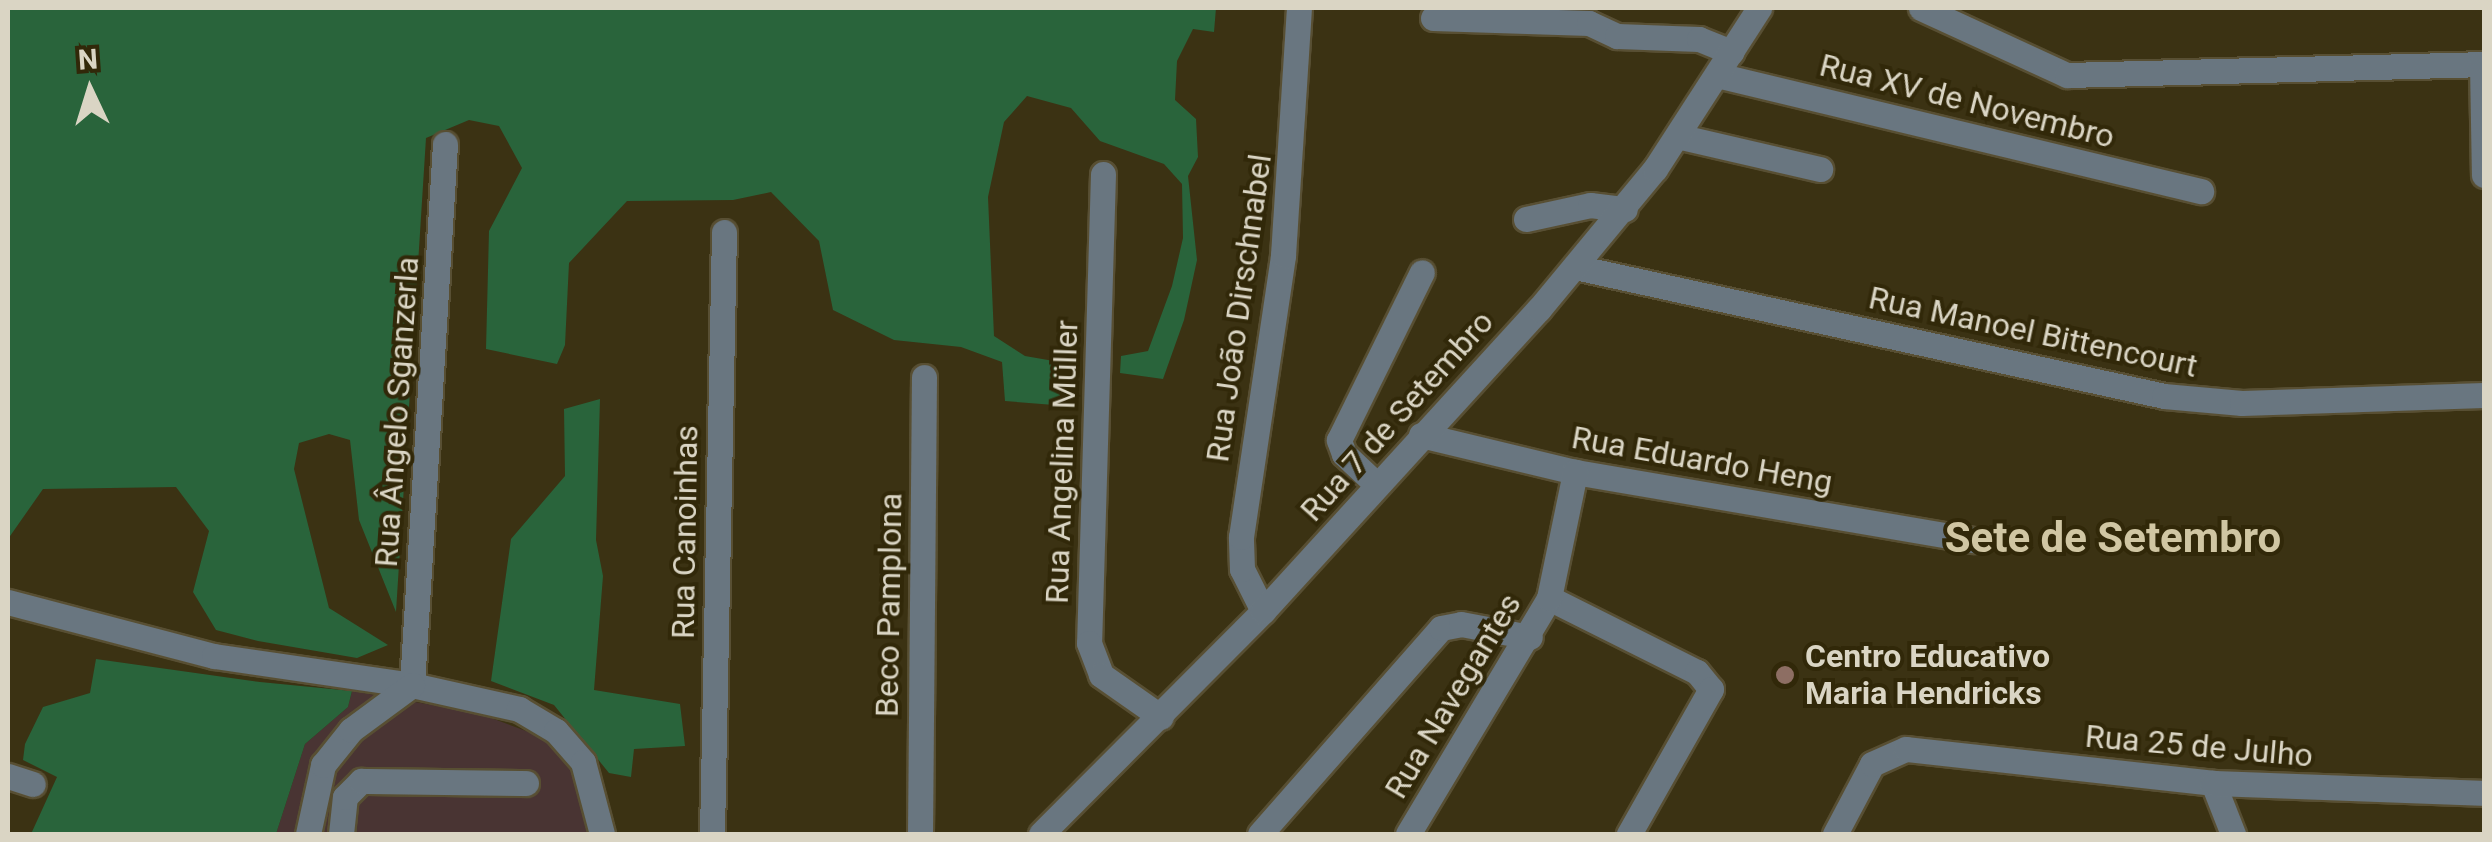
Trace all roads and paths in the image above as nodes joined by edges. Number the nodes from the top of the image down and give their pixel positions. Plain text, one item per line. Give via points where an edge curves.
1 (1300, 8) edge
2 (1760, 8) edge
3 (1921, 8) edge
4 (1433, 18) dead end
5 (1732, 52) junction
6 (2483, 64) edge
7 (1717, 74) junction
8 (1677, 136) junction
9 (445, 144) dead end
10 (1820, 169) dead end
11 (1103, 174) dead end
12 (2484, 175) edge
13 (2202, 191) dead end
14 (1625, 208) junction
15 (1526, 218) dead end
16 (724, 232) dead end
17 (1575, 267) junction
18 (1422, 272) dead end
19 (924, 377) dead end
20 (2484, 396) edge
21 (1420, 434) junction
22 (1575, 472) junction
23 (1376, 484) junction
24 (1973, 540) dead end
25 (1549, 598) junction
26 (8, 602) edge
27 (1263, 612) junction
28 (1530, 637) junction
29 (412, 685) junction
30 (1161, 718) junction
31 (8, 776) edge
32 (526, 783) dead end
33 (34, 784) dead end
34 (2214, 784) junction
35 (2484, 793) edge
36 (308, 834) edge
37 (342, 834) edge
38 (602, 834) edge
39 (712, 834) edge
40 (920, 834) edge
41 (1041, 834) edge
42 (1260, 834) edge
43 (1408, 834) edge
44 (1629, 834) edge
45 (1835, 834) edge
46 (2234, 834) edge

1 - 27 street, Rua João Dirschnabel via 1283,254 1240,536 1242,569
2 - 5 street, Rua 7 de Setembro
3 - 6 street via 2066,74
4 - 5 street via 1589,23 1616,36 1699,39
5 - 7 street, Rua 7 de Setembro
6 - 12 street
7 - 8 street, Rua 7 de Setembro
7 - 13 street, Rua XV de Novembro
8 - 10 street
8 - 14 street, Rua 7 de Setembro
9 - 29 street, Rua Ângelo Sganzerla
11 - 30 street, Rua Angelina Müller via 1089,643 1101,674
14 - 15 street via 1590,204
14 - 17 street, Rua 7 de Setembro
16 - 39 street, Rua Canoinhas
17 - 20 street, Rua Manoel Bittencourt via 2164,396 2242,403
17 - 21 street, Rua 7 de Setembro
18 - 23 street via 1339,440 1344,454
19 - 40 street, Beco Pamplona
21 - 22 street, Rua Eduardo Heng
21 - 23 street, Rua 7 de Setembro
22 - 24 street, Rua Eduardo Heng
22 - 25 street, Rua Navegantes
23 - 27 street, Rua 7 de Setembro
25 - 28 street, Rua Navegantes
25 - 44 street via 1697,672 1711,690
26 - 29 street via 214,656
27 - 30 street, Rua 7 de Setembro
28 - 42 street via 1461,624 1441,628
28 - 43 street, Rua Navegantes
29 - 36 street via 351,730 323,765
29 - 38 street via 519,709 556,730 583,762
30 - 41 street, Rua 7 de Setembro
31 - 33 street
32 - 37 street via 361,780 345,797
34 - 35 street, Rua 25 de Julho
34 - 45 street, Rua 25 de Julho via 1906,749 1872,764
34 - 46 street

